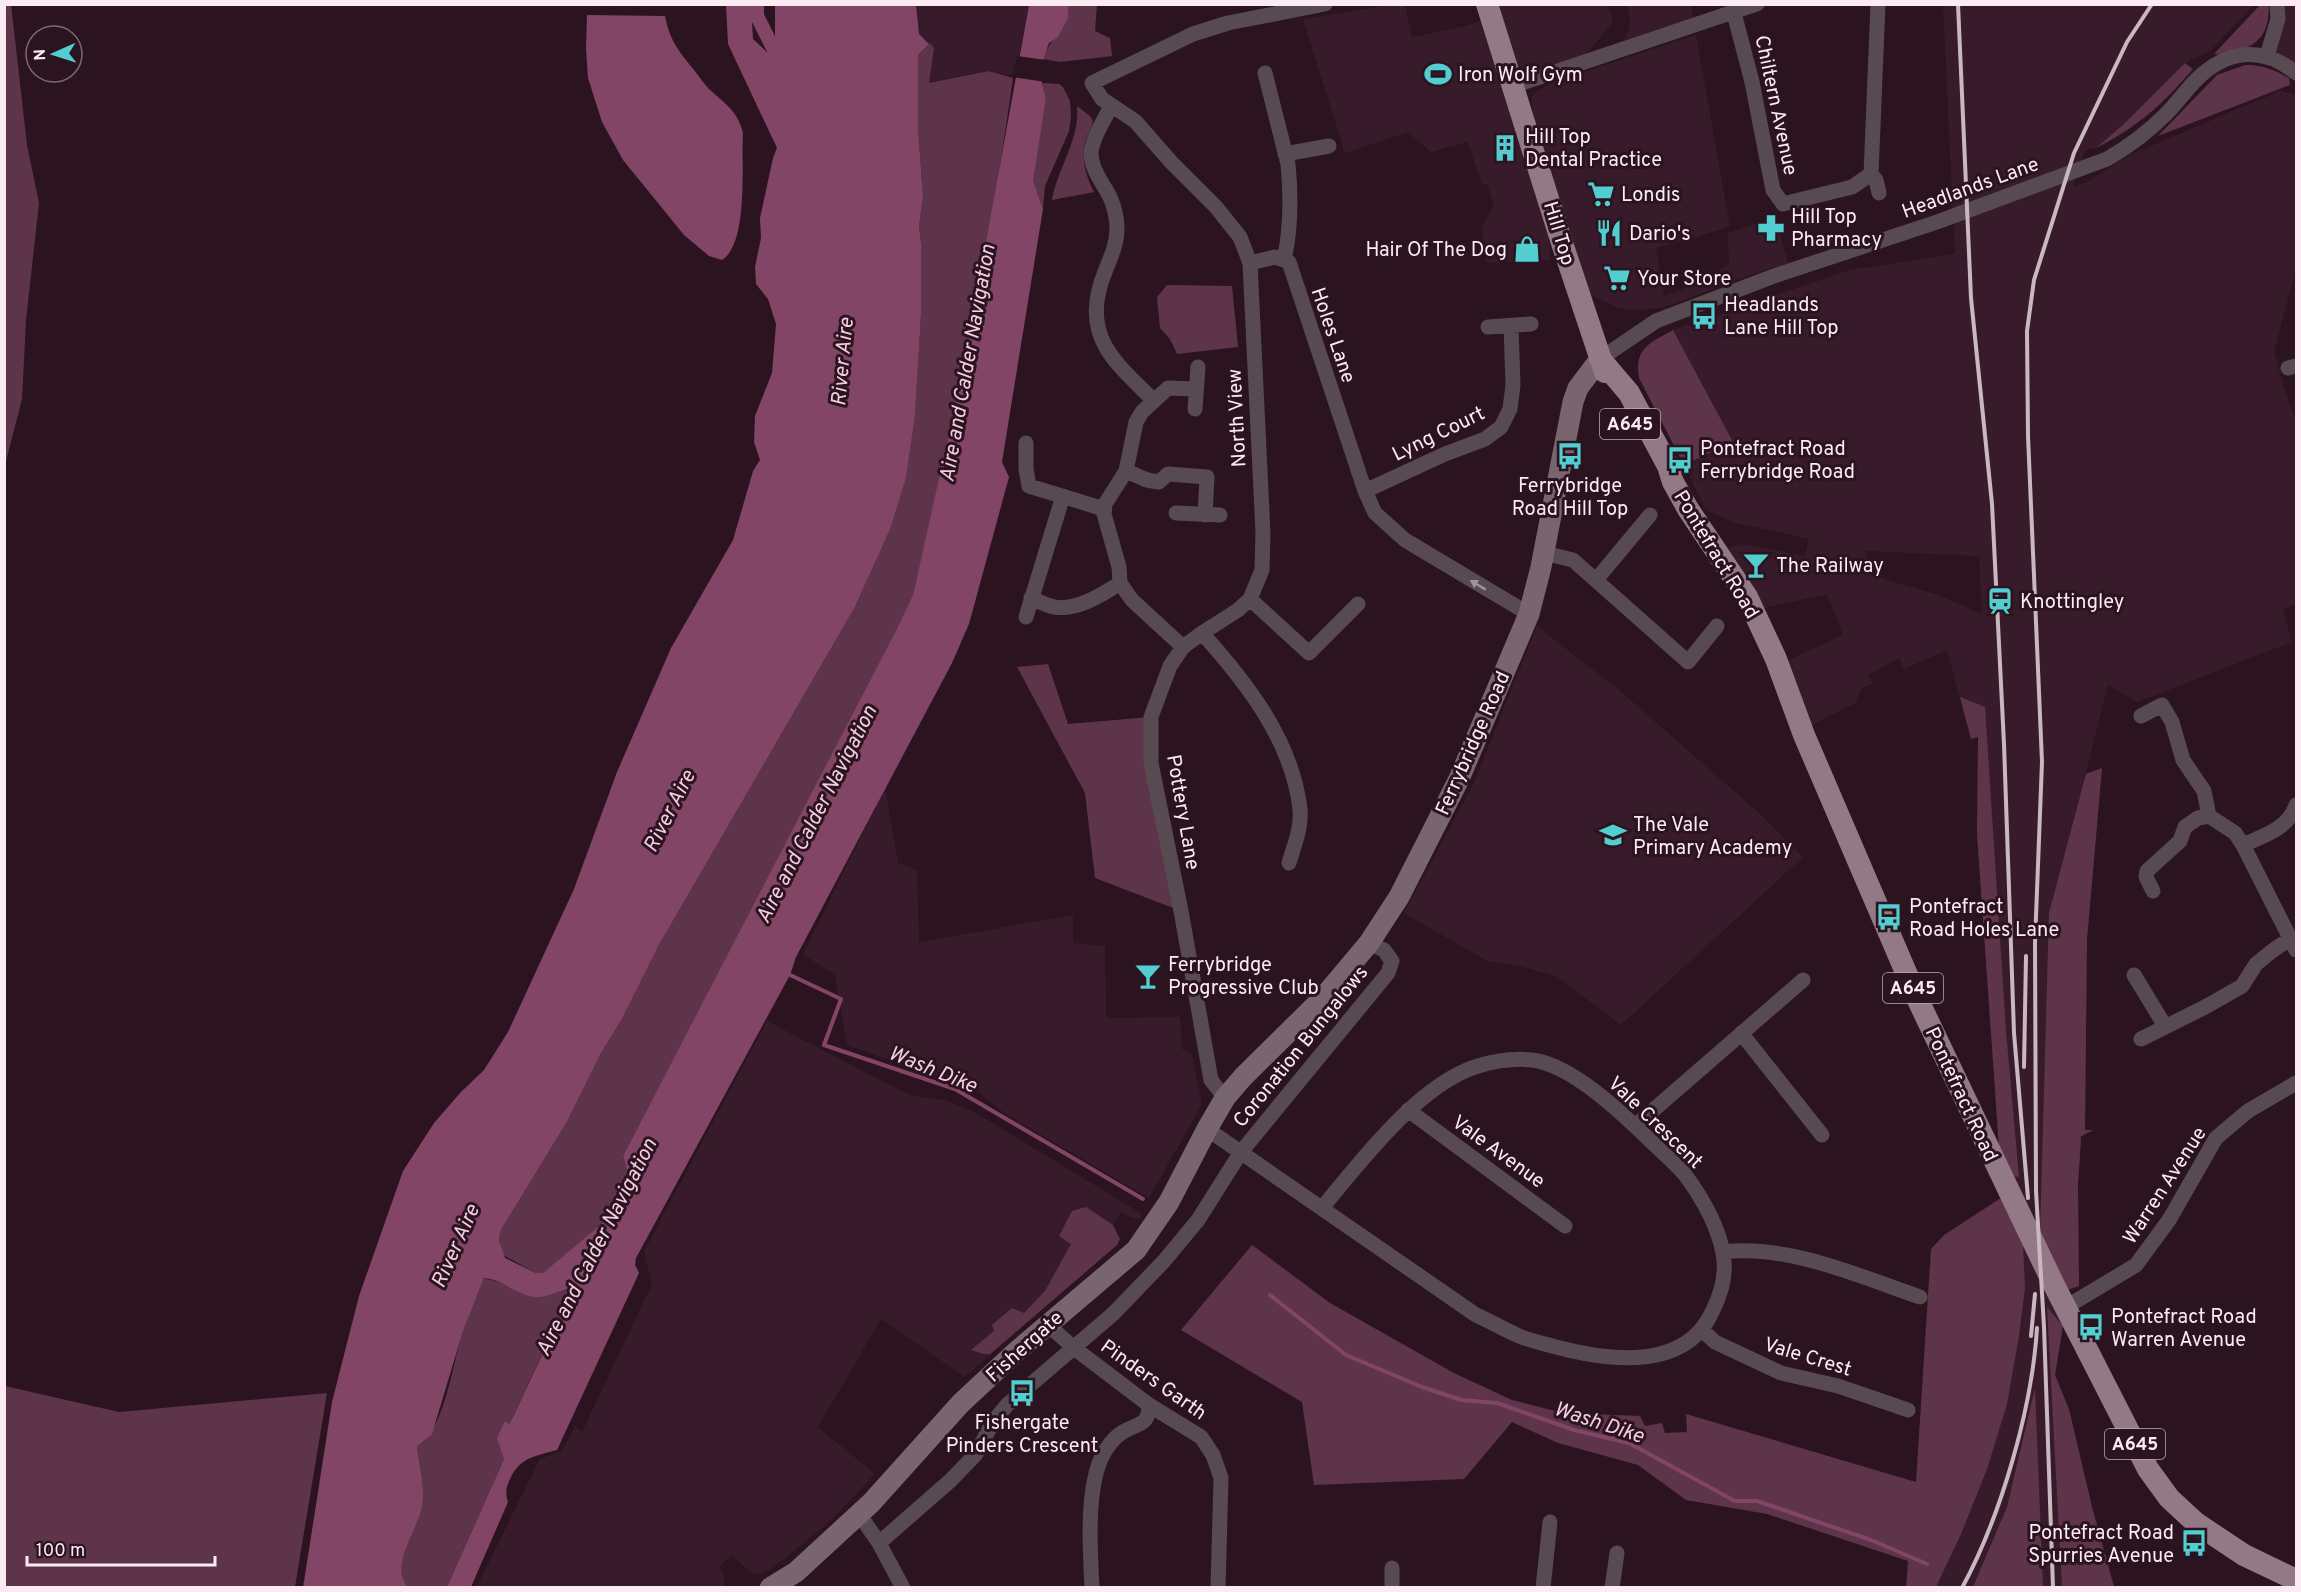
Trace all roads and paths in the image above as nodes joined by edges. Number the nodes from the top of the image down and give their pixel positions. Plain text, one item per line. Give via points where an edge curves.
1 (1325, 4) edge
2 (1487, 4) edge
3 (1758, 4) edge
4 (1878, 4) edge
5 (2277, 4) edge
6 (1734, 13) junction
7 (2267, 56) junction
8 (1265, 73) dead end
9 (2296, 74) edge
10 (1514, 86) junction
11 (1111, 106) junction
12 (1329, 146) dead end
13 (1285, 154) junction
14 (1871, 172) junction
15 (1879, 193) dead end
16 (1284, 260) junction
17 (1250, 263) junction
18 (1531, 324) dead end
19 (1511, 326) junction
20 (1488, 327) dead end
21 (1600, 359) junction
22 (1198, 367) dead end
23 (1196, 389) junction
24 (1154, 401) junction
25 (1194, 409) dead end
26 (1026, 443) dead end
27 (1126, 471) junction
28 (1365, 491) junction
29 (1063, 496) junction
30 (1104, 509) junction
31 (1176, 513) dead end
32 (1650, 516) dead end
33 (1544, 553) junction
34 (1262, 570) joint
35 (1596, 580) junction
36 (1120, 583) junction
37 (1031, 598) junction
38 (1250, 599) junction
39 (1358, 604) dead end
40 (1528, 614) junction
41 (1026, 617) dead end
42 (1717, 626) dead end
43 (1202, 633) junction
44 (1183, 647) junction
45 (2141, 716) dead end
46 (2296, 805) edge
47 (2209, 816) junction
48 (2243, 844) junction
49 (1289, 863) dead end
50 (2152, 891) dead end
51 (1369, 943) junction
52 (2293, 945) edge
53 (2134, 975) dead end
54 (1803, 980) dead end
55 (2165, 1026) junction
56 (1741, 1033) junction
57 (2141, 1039) dead end
58 (1243, 1077) joint
59 (2296, 1083) edge
60 (1225, 1098) junction
61 (1408, 1110) junction
62 (1635, 1126) junction
63 (1206, 1129) junction
64 (1822, 1135) dead end
65 (1241, 1152) junction
66 (1322, 1208) junction
67 (1565, 1226) dead end
68 (1723, 1252) junction
69 (1920, 1297) dead end
70 (2066, 1307) junction
71 (1048, 1325) junction
72 (1702, 1330) junction
73 (1074, 1348) junction
74 (1149, 1405) junction
75 (1908, 1410) dead end
76 (1179, 1424) junction
77 (1135, 1426) junction
78 (859, 1514) junction
79 (1550, 1522) dead end
80 (879, 1543) junction
81 (1617, 1553) dead end
82 (1392, 1568) dead end
83 (2296, 1580) edge
84 (770, 1587) edge
85 (903, 1587) edge
86 (1092, 1587) edge
87 (1218, 1587) edge
88 (1392, 1587) edge
89 (1543, 1587) edge
90 (1612, 1587) edge

1 - 11 street via 1193,34 1092,83
2 - 10 main road, Hill Top / A645
3 - 6 street
4 - 14 street
5 - 7 street via 2278,19
6 - 10 street
6 - 14 street, Chiltern Avenue via 1773,190 1783,204 1852,187
7 - 9 street
7 - 21 street, Headlands Lane via 2250,54 2223,60 2206,71 2148,130 2101,162 1656,321
8 - 13 street
10 - 21 main road, Hill Top / A645
11 - 17 street via 1135,121 1216,207 1240,237
11 - 24 street via 1091,148 1101,183 1111,199 1117,228 1115,245 1098,290 1098,330 1108,353
12 - 13 street
13 - 16 street via 1289,186
14 - 15 street
16 - 17 street via 1275,257
16 - 28 street, Holes Lane via 1289,262
17 - 34 street, North View
18 - 19 street
19 - 20 street
19 - 28 street, Lyng Court via 1513,385 1510,409 1500,427 1485,439
21 - 33 main road, Ferrybridge Road via 1578,388 1573,402
21 - 70 main road, Pontefract Road / A645 via 1629,393 1688,509 1747,597 1927,1019
22 - 23 street
23 - 24 street via 1168,388
23 - 25 street
24 - 27 street via 1136,422
26 - 29 street via 1029,486
27 - 30 street
27 - 31 street via 1159,482 1168,474 1207,477 1213,515
40 -> 28 street, Holes Lane via 1405,540 1376,513
29 - 30 street
29 - 37 street
30 - 36 street
32 - 35 street
33 - 35 street via 1573,560
33 - 40 main road, Ferrybridge Road
34 - 38 street, Pottery Lane
35 - 42 street via 1688,662
36 - 37 street via 1074,606 1053,607
36 - 44 street via 1132,600
37 - 41 street
38 - 39 street via 1309,653
38 - 43 street, Pottery Lane
40 - 51 main road, Ferrybridge Road via 1459,779 1399,897
43 - 44 street, Pottery Lane
43 - 49 street via 1256,699 1294,780 1300,809
44 - 60 street, Pottery Lane via 1170,666 1151,717 1151,763 1212,1080
45 - 47 street via 2162,705 2172,722 2183,760 2204,790
46 - 48 street via 2293,817 2279,829
47 - 48 street via 2235,833
47 - 50 street via 2185,827 2180,841 2147,872
48 - 52 street
51 - 58 main road, Ferrybridge Road via 1322,999
51 - 65 street, Coronation Bungalows via 1384,950 1392,961 1388,973
52 - 55 street via 2272,951 2256,964 2242,986
53 - 55 street
54 - 56 street
55 - 57 street
56 - 62 street
56 - 64 street
58 - 60 main road, Fishergate
59 - 70 street, Warren Avenue via 2248,1111 2216,1138 2169,1220 2136,1265
60 - 63 main road, Fishergate
61 - 62 street, Vale Crescent via 1450,1078 1477,1066 1533,1060 1563,1071 1596,1092
61 - 66 street, Vale Crescent
61 - 67 street, Vale Avenue
62 - 68 street, Vale Crescent via 1685,1175 1708,1212
63 - 65 street, Vale Crescent
63 - 71 main road, Fishergate via 1169,1202 1136,1250
65 - 66 street, Vale Crescent
65 - 73 street, Fishergate via 1198,1220 1164,1261
66 - 72 street, Vale Crescent via 1476,1315 1519,1336 1598,1357 1628,1359 1657,1356 1678,1348
68 - 69 street via 1769,1251 1836,1268
68 - 72 street, Vale Crescent via 1722,1292
70 - 83 main road, Pontefract Road / A645 via 2148,1469 2169,1498 2225,1543
71 - 73 street, Pinders Garth
71 - 78 main road, Fishergate via 962,1403
72 - 75 street, Vale Crest via 1715,1342 1781,1373 1838,1386
73 - 74 street, Pinders Garth
73 - 80 street, Fishergate via 1007,1405 976,1454
74 - 76 street, Pinders Garth
74 - 77 street via 1145,1422
76 - 77 street
76 - 87 street, Pinders Garth via 1201,1437 1221,1478
77 - 86 street via 1108,1447 1098,1464 1093,1484
78 - 80 street
78 - 84 main road, Fishergate via 796,1572
79 - 89 street
80 - 85 street
81 - 90 street
82 - 88 street

